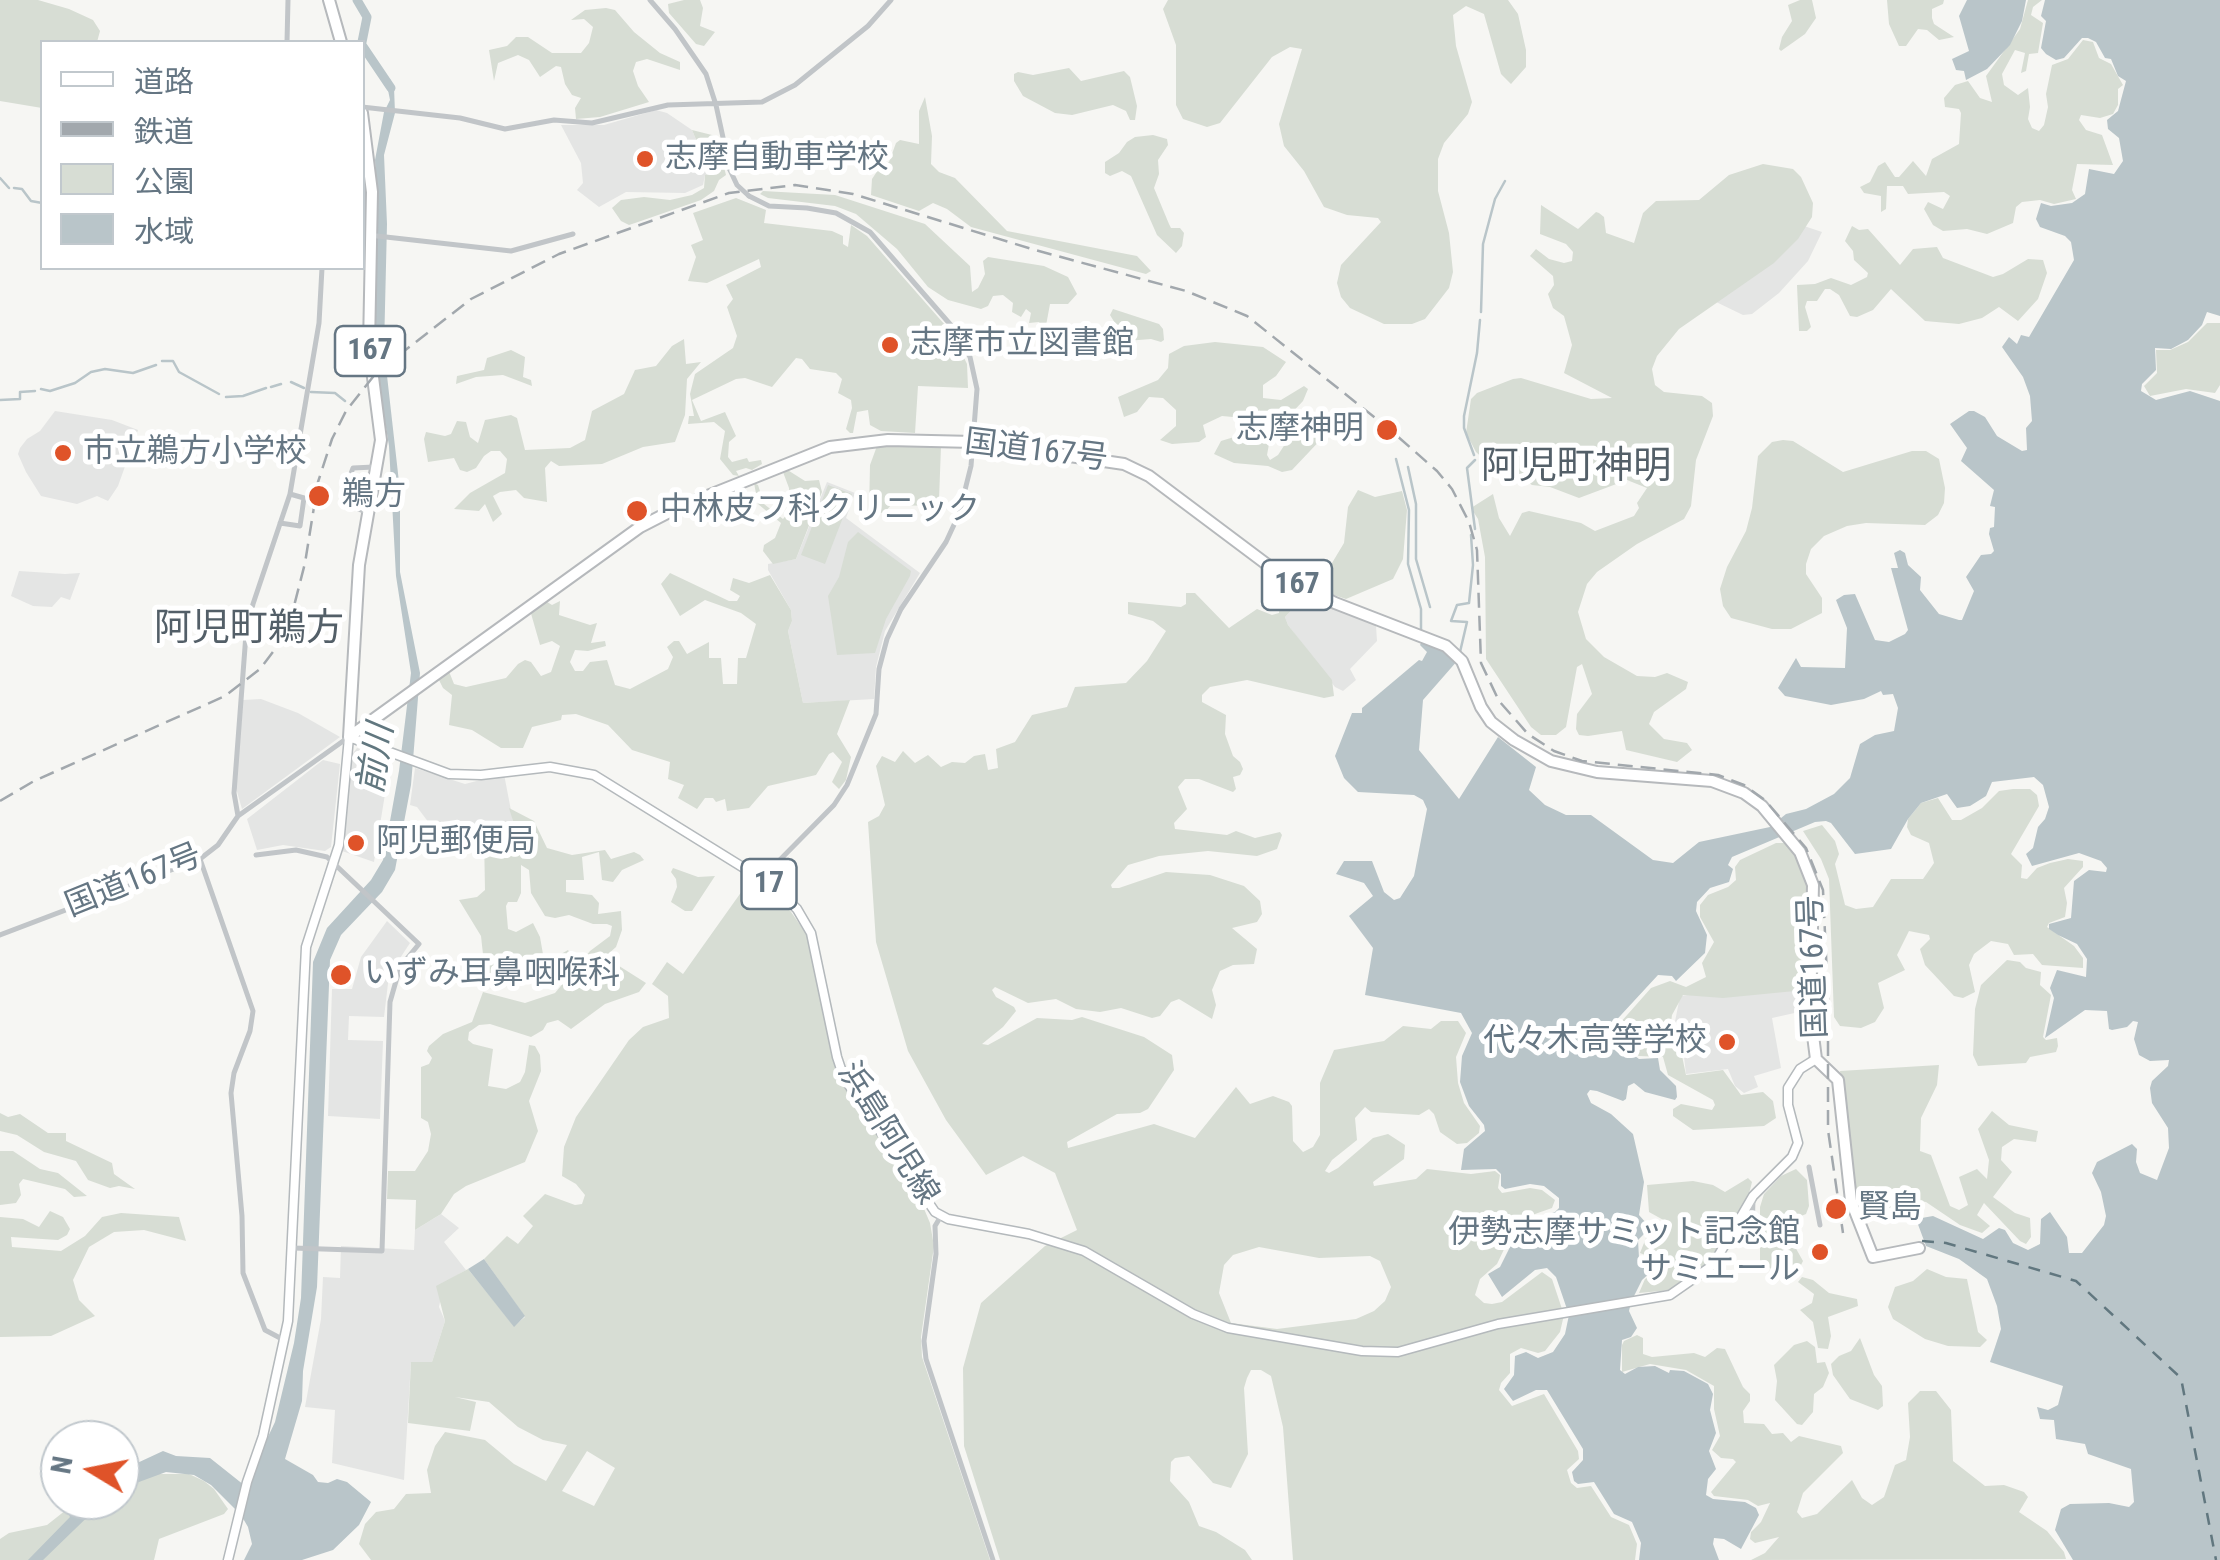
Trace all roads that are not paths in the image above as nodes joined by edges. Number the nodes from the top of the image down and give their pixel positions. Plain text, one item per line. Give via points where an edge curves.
1 (288, 0) edge
2 (329, 0) edge
3 (650, 0) edge
4 (891, 0) edge
5 (287, 40) edge
6 (340, 40) edge
7 (716, 105) junction
8 (365, 110) edge
9 (365, 138) edge
10 (573, 234) dead end
11 (377, 236) dead end
12 (322, 270) edge
13 (974, 442) junction
14 (379, 465) junction
15 (290, 494) junction
16 (368, 512) junction
17 (280, 523) junction
18 (349, 737) junction
19 (238, 816) junction
20 (256, 855) dead end
21 (200, 859) junction
22 (335, 862) junction
23 (761, 879) junction
24 (0, 934) edge
25 (1816, 1059) junction
26 (1809, 1168) dead end
27 (1753, 1196) junction
28 (941, 1216) junction
29 (1737, 1224) junction
30 (1820, 1226) dead end
31 (296, 1248) junction
32 (1919, 1248) dead end
33 (286, 1340) junction
34 (228, 1560) edge
35 (994, 1560) edge

1 - 5 street
2 - 6 highway
3 - 7 street via 698,60
4 - 7 street via 778,96
7 - 8 street via 504,129
7 - 13 street, bridge via 737,185 769,206 836,214 876,238 966,345 977,389
9 - 14 highway, 167
10 - 11 street via 511,251
12 - 15 street
13 - 18 highway, 国道167号 / 167 via 845,443 675,509 640,527
13 - 23 street via 955,524 884,645 876,714 847,784
13 - 25 highway, 国道167号 / 167 via 1136,469 1284,578 1453,651 1491,722 1551,761 1597,772 1712,781 1744,794 1792,840 1808,868 1815,900 1809,981
14 - 16 highway, 167
14 - 16 street via 349,471 343,503
15 - 17 street
15 - 17 street via 304,498 300,526
16 - 18 highway, 167
17 - 19 street via 246,634 234,792
18 - 19 street, 国道167号 / 167
18 - 22 main road
18 - 23 main road, 浜島阿児線 / 17 via 464,776 543,767 594,775
19 - 21 street, 国道167号 / 167
20 - 22 street via 296,850
21 - 24 street, 国道167号 / 167
21 - 33 street via 253,1010 231,1093 243,1273 265,1330
22 - 31 main road via 306,947
22 - 31 street via 419,944 400,967 390,1002 382,1251
23 - 28 main road, 浜島阿児線 / 17 via 793,904 811,933 844,1078
25 - 27 main road, 浜島阿児線 via 1788,1088 1795,1152
25 - 32 highway, 国道167号 / 167 via 1838,1080 1852,1201 1873,1258
26 - 30 street
27 - 29 main road, 浜島阿児線
27 - 29 street via 1752,1230
28 - 29 main road, 浜島阿児線 via 1084,1250 1211,1323 1381,1353 1498,1324 1670,1295 1713,1265
28 - 35 street via 926,1359
31 - 33 main road
33 - 34 main road

